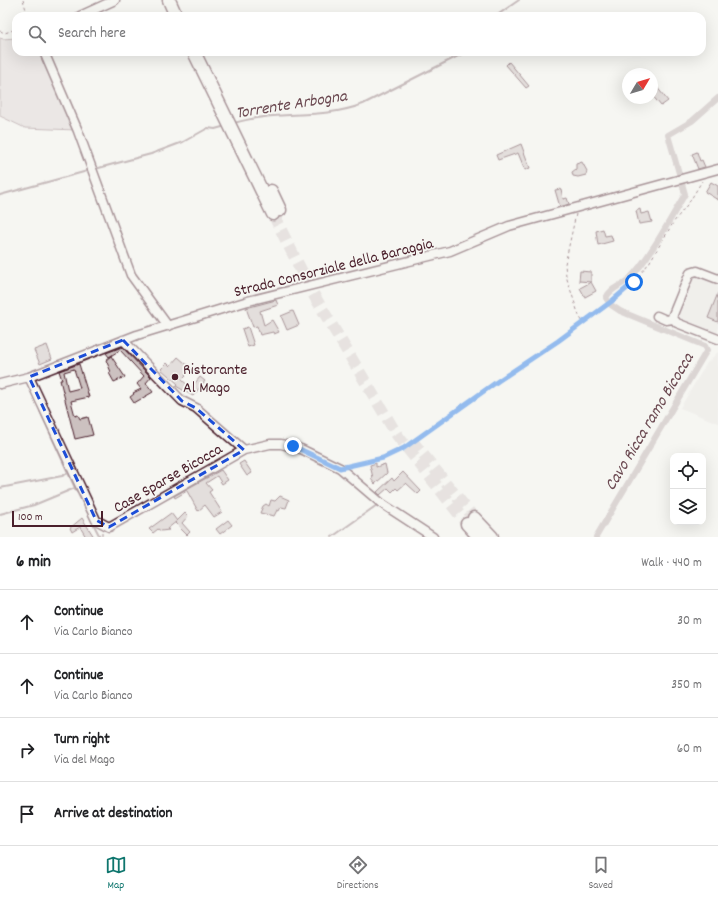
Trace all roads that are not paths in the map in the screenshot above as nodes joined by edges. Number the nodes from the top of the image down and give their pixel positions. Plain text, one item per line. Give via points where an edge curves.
1 (115, 0) edge
2 (169, 0) edge
3 (178, 0) edge
4 (89, 12) edge
5 (174, 12) edge
6 (183, 12) edge
7 (46, 56) edge
8 (196, 56) edge
9 (204, 56) edge
10 (232, 123) junction
11 (717, 171) edge
12 (276, 212) tunnel mouth
13 (718, 279) edge
14 (657, 316) dead end
15 (673, 319) junction
16 (168, 326) junction
17 (718, 339) edge
18 (123, 340) junction
19 (28, 377) junction
20 (0, 384) edge
21 (244, 450) junction
22 (433, 537) edge
23 (479, 537) edge
24 (492, 537) edge

1 - 4 street
2 - 5 highway
3 - 6 highway
7 - 16 street via 78,131 131,275
8 - 10 highway
9 - 10 highway
10 - 12 highway
11 - 16 street, Strada Consorziale della Baraggia via 509,226 450,251 248,301
13 - 15 street via 697,271 690,273 672,314
14 - 15 street via 666,320
15 - 17 street via 677,323
16 - 18 street, Strada Consorziale della Baraggia
18 - 19 street, Strada Consorziale della Baraggia
18 - 21 street via 182,401 196,408
19 - 20 street, Strada Consorziale della Baraggia
19 - 21 street, Case Sparse Bicocca via 96,520 103,526 109,527
21 - 22 street, Case Sparse Bicocca via 270,444 301,449 340,468 381,503
23 - 24 highway via 471,521

